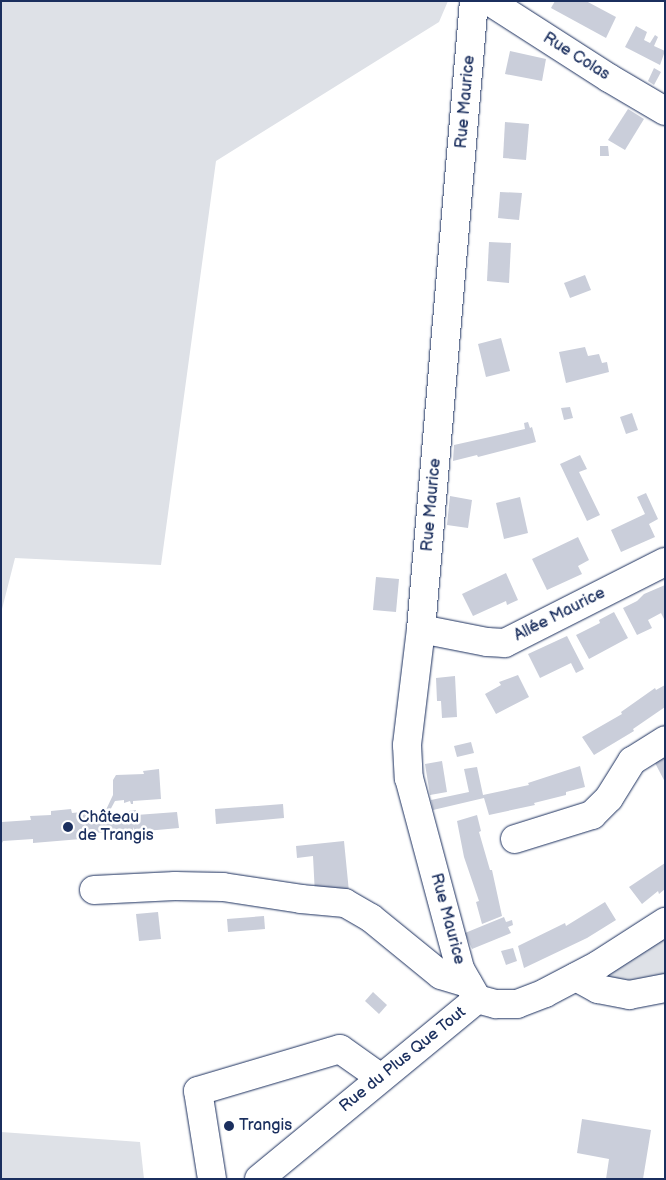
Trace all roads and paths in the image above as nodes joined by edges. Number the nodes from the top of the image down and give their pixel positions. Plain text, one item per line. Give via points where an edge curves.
1 (474, 1) edge
2 (489, 1) edge
3 (665, 111) edge
4 (665, 562) edge
5 (421, 629) junction
6 (665, 740) edge
7 (516, 839) dead end
8 (94, 890) dead end
9 (665, 922) edge
10 (576, 976) junction
11 (665, 988) edge
12 (472, 991) junction
13 (381, 1078) junction
14 (212, 1179) edge
15 (259, 1179) edge

1 - 5 street, Rue Maurice
2 - 3 street, Rue Colas
4 - 5 street, Allée Maurice via 505,643
5 - 12 street, Rue Maurice via 407,745 409,778 460,969
6 - 7 street via 632,761 609,798 592,815
8 - 12 street via 223,887 345,903 371,918 441,974
9 - 10 street, Rue du Plus Que Tout
10 - 11 street via 598,989 629,995
10 - 12 street, Rue du Plus Que Tout via 517,1004 496,1004
12 - 13 street, Rue du Plus Que Tout
13 - 14 street via 340,1049 198,1090
13 - 15 street, Rue du Plus Que Tout

